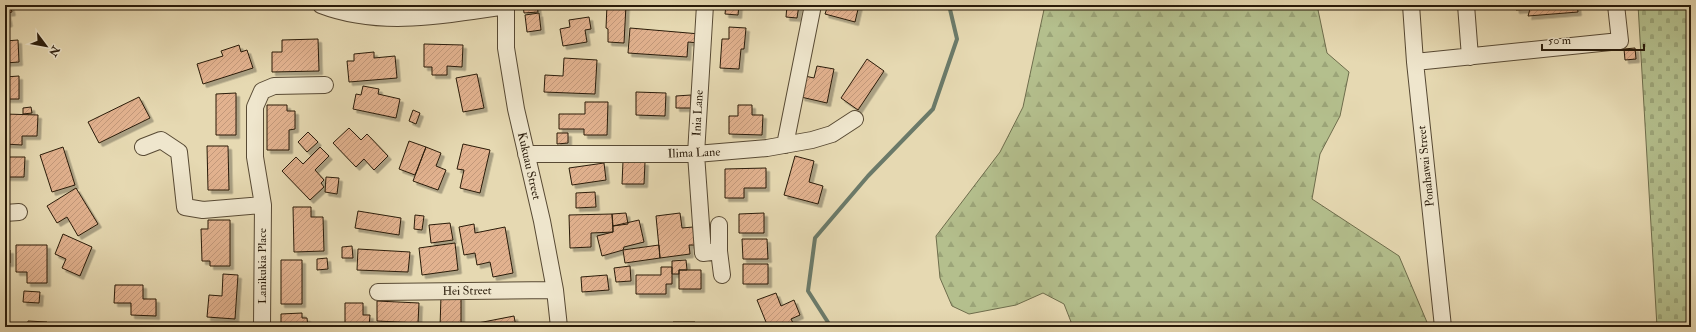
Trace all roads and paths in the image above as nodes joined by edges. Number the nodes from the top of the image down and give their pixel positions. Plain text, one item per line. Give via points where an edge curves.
1 (321, 5) edge
2 (506, 5) edge
3 (705, 5) edge
4 (813, 5) edge
5 (1410, 5) edge
6 (1466, 5) edge
7 (1616, 5) edge
8 (1470, 57) junction
9 (1415, 62) junction
10 (325, 85) dead end
11 (855, 118) dead end
12 (785, 145) junction
13 (143, 147) dead end
14 (526, 154) junction
15 (696, 154) junction
16 (263, 205) junction
17 (719, 225) dead end
18 (719, 251) junction
19 (722, 275) dead end
20 (555, 290) junction
21 (378, 292) dead end
22 (262, 327) edge
23 (558, 327) edge
24 (1443, 327) edge

1 - 2 street via 377,17 407,19
2 - 14 street, Kukuau Street via 506,48
3 - 15 street, Inia Lane
4 - 12 street
5 - 9 street, Ponahawai Street
6 - 8 street
7 - 8 street via 1620,41
8 - 9 street
9 - 24 street, Ponahawai Street
10 - 16 street, Lanikukia Place via 274,86 262,91 255,107 255,158
11 - 12 street, Ilima Lane via 832,134
12 - 15 street, Ilima Lane
13 - 16 street via 161,140 179,152 185,207 203,210
14 - 15 street, Ilima Lane
14 - 20 street, Kukuau Street
15 - 18 street, Inia Lane via 703,253
16 - 22 street, Lanikukia Place
17 - 18 street
18 - 19 street
20 - 21 street, Hei Street
20 - 23 street, Kukuau Street

